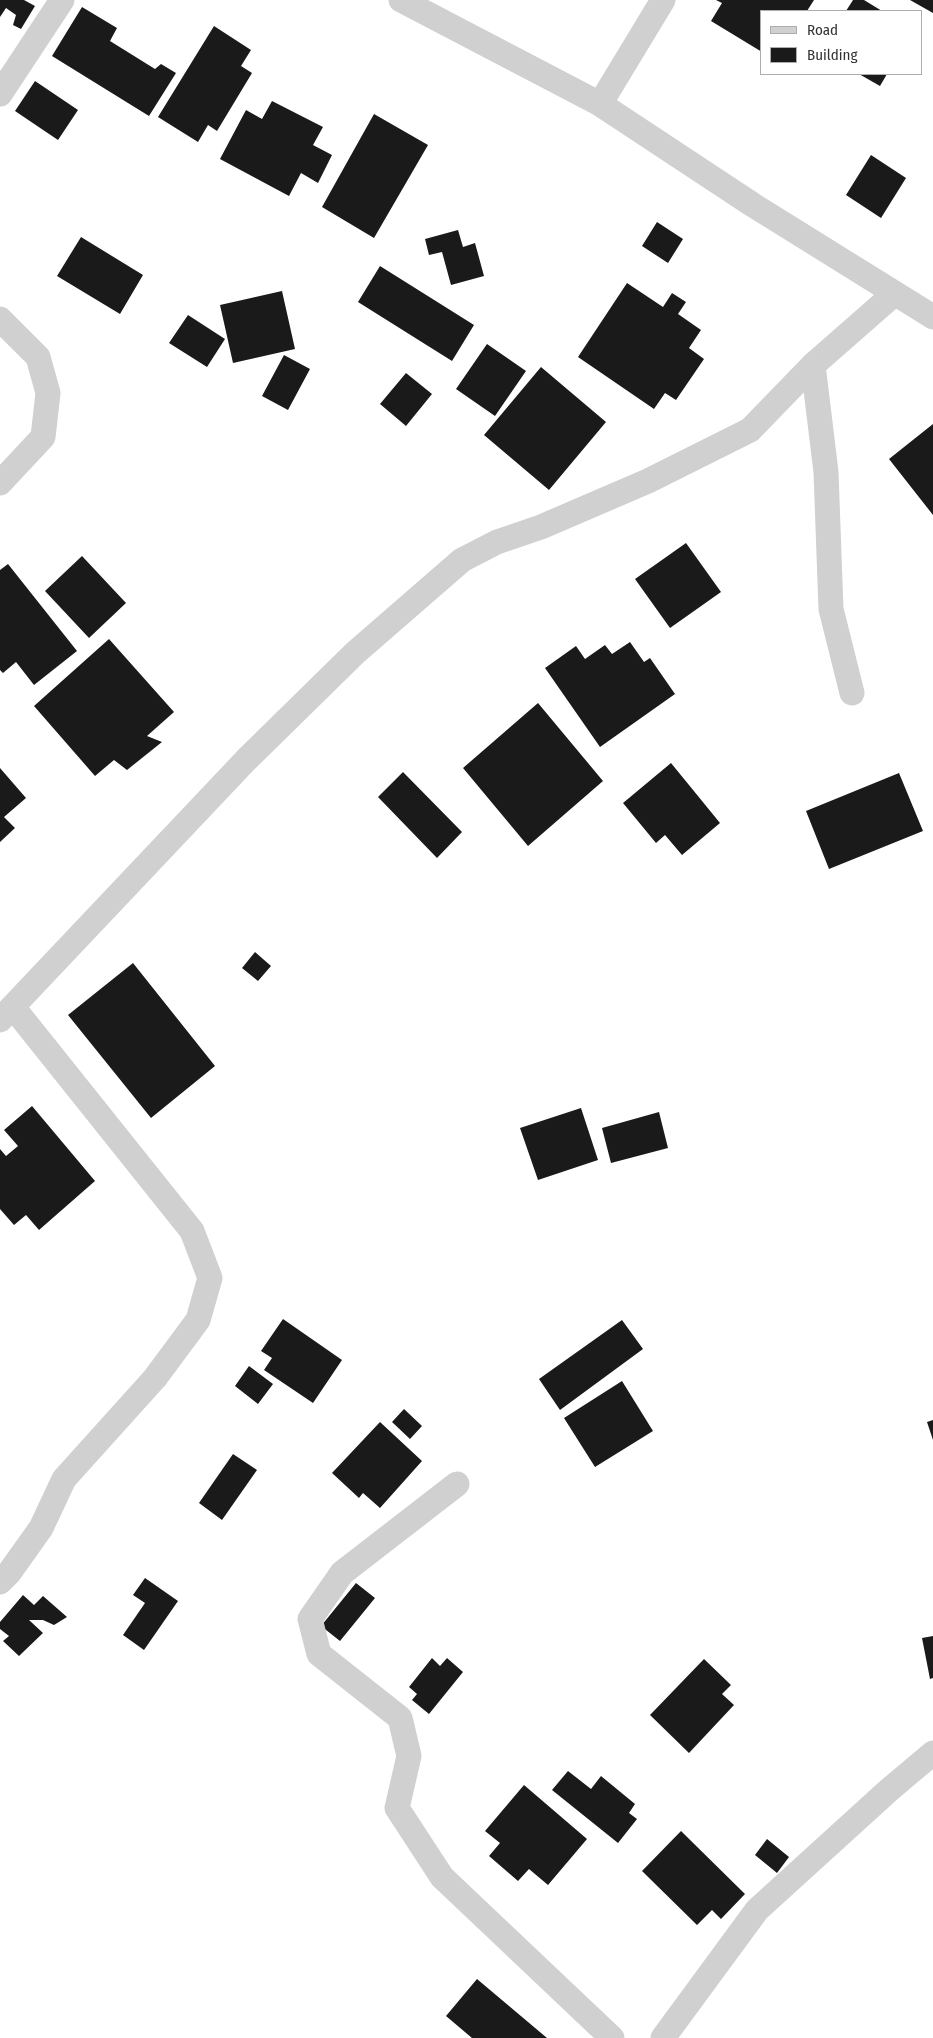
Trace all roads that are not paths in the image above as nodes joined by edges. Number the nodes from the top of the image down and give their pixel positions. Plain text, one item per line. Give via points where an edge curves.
1 (62, 0) edge
2 (401, 0) edge
3 (663, 0) edge
4 (0, 94) edge
5 (600, 104) junction
6 (894, 294) junction
7 (933, 317) edge
8 (0, 319) edge
9 (813, 365) junction
10 (0, 483) edge
11 (852, 693) dead end
12 (6, 1014) edge
13 (457, 1484) dead end
14 (0, 1582) edge
15 (933, 1753) edge
16 (612, 2038) edge
17 (663, 2038) edge

1 - 4 street
2 - 5 street
3 - 5 street
5 - 6 street
6 - 7 street
6 - 9 street
8 - 10 street via 38,357 48,393 43,437
9 - 11 street via 826,472 831,609
9 - 12 street via 750,430 648,481 541,527 497,542 462,560 355,653 253,753
12 - 14 street via 192,1231 210,1278 198,1320 155,1378 64,1480 41,1528
13 - 16 street via 342,1573 310,1619 319,1654 400,1718 409,1756 397,1808 442,1877
15 - 17 street via 757,1910

